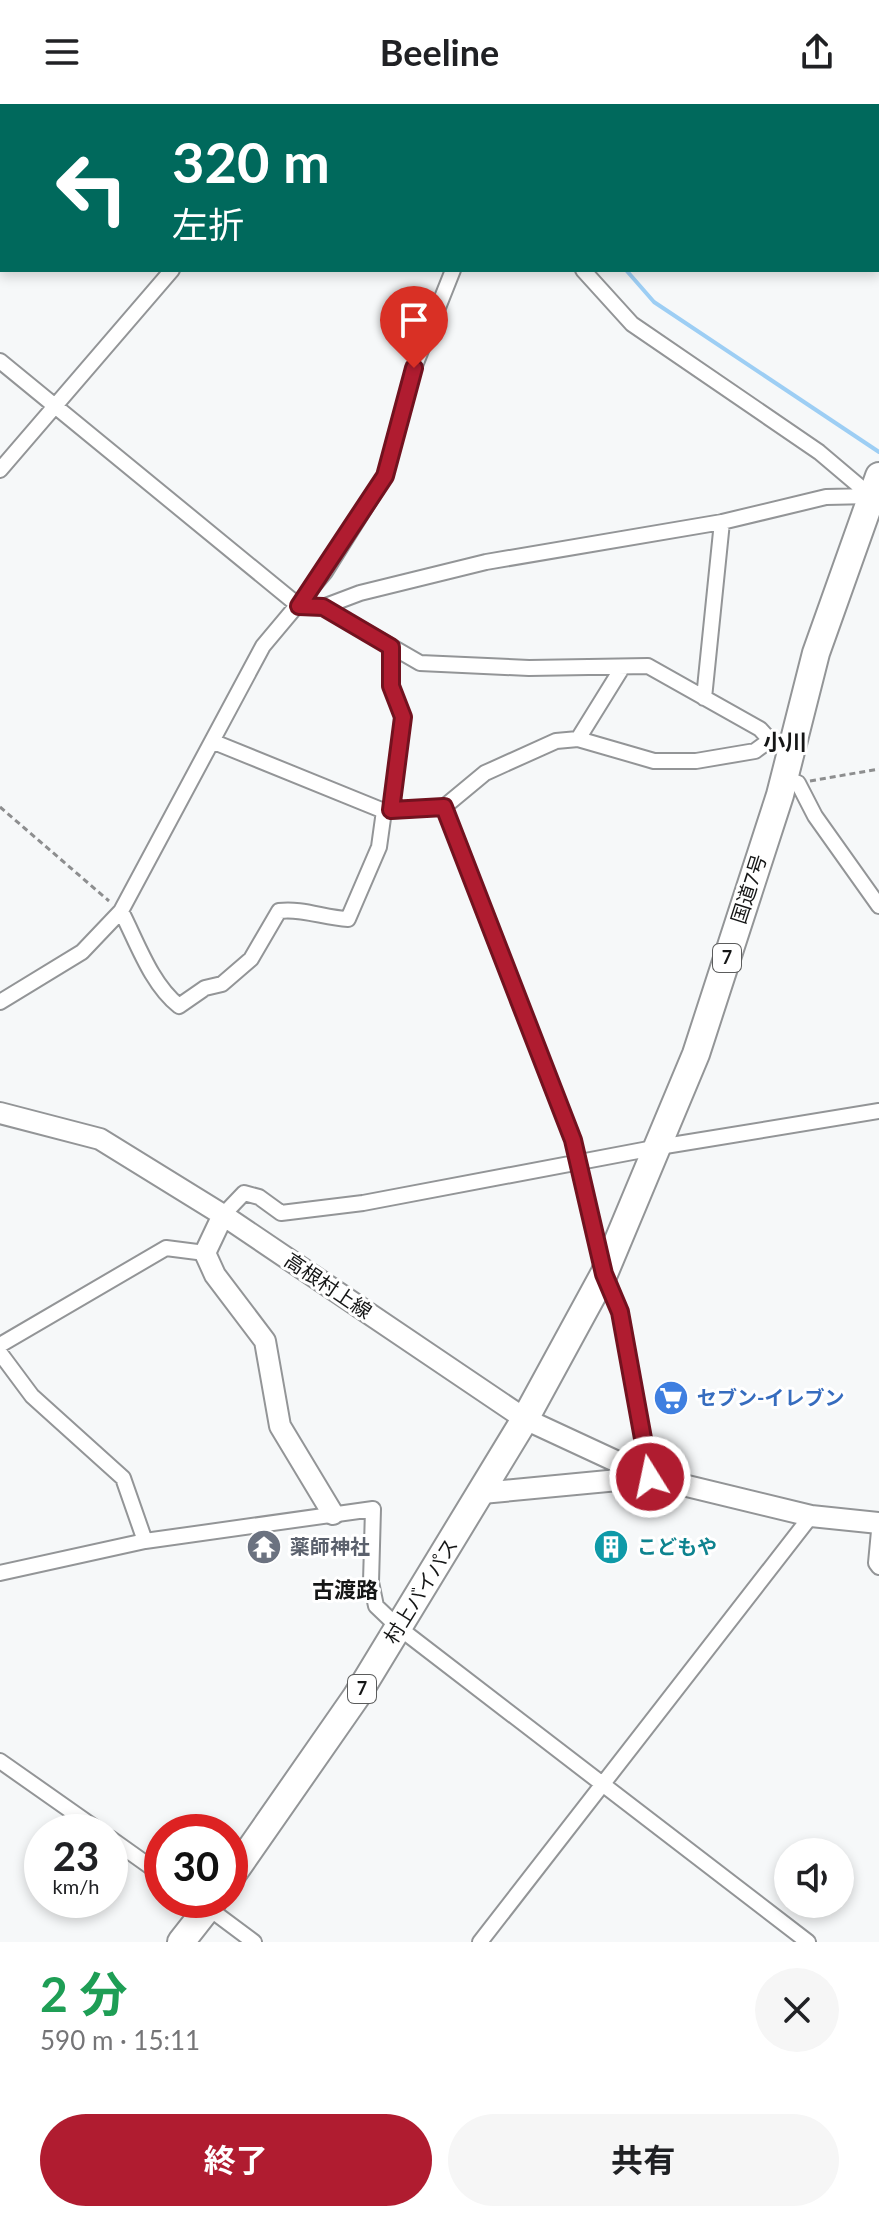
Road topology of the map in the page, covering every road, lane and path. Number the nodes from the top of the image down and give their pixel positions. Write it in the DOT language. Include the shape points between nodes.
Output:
graph roads {
  1 [pos="170,272"];
  2 [pos="452,272"];
  3 [pos="585,272"];
  4 [pos="0,361"];
  5 [pos="54,407"];
  6 [pos="0,470"];
  7 [pos="875,486"];
  8 [pos="722,522"];
  9 [pos="299,606"];
  10 [pos="323,607"];
  11 [pos="391,647"];
  12 [pos="622,668"];
  13 [pos="704,698"];
  14 [pos="578,739"];
  15 [pos="214,742"];
  16 [pos="781,744"];
  17 [pos="879,769"];
  18 [pos="791,780"];
  19 [pos="0,807"];
  20 [pos="444,807"];
  21 [pos="388,810"];
  22 [pos="879,906"];
  23 [pos="121,911"];
  24 [pos="0,1002"];
  25 [pos="879,1111"];
  26 [pos="0,1113"];
  27 [pos="659,1147"];
  28 [pos="579,1162"];
  29 [pos="223,1215"];
  30 [pos="205,1253"];
  31 [pos="604,1274"];
  32 [pos="0,1345"];
  33 [pos="0,1353"];
  34 [pos="525,1419"];
  35 [pos="650,1477"];
  36 [pos="482,1493"];
  37 [pos="333,1514"];
  38 [pos="811,1516"];
  39 [pos="879,1523"];
  40 [pos="879,1531"];
  41 [pos="145,1541"];
  42 [pos="879,1567"];
  43 [pos="0,1573"];
  44 [pos="398,1627"];
  45 [pos="0,1761"];
  46 [pos="603,1784"];
  47 [pos="75,1814"];
  48 [pos="248,1852"];
  49 [pos="197,1918"];
  50 [pos="225,1918"];
  51 [pos="181,1942"];
  52 [pos="254,1942"];
  53 [pos="480,1942"];
  54 [pos="808,1942"];
  1 -- 5 [label="street"];
  2 -- 9 [label="street" via="414,368 385,476"];
  3 -- 7 [label="street" via="632,324"];
  4 -- 5 [label="street"];
  5 -- 6 [label="street"];
  5 -- 9 [label="street"];
  7 -- 8 [label="street"];
  7 -- 16 [label="highway, 国道7号 / 7"];
  8 -- 10 [label="street" via="486,562"];
  8 -- 13 [label="street"];
  9 -- 10 [label="street"];
  9 -- 15 [label="street" via="263,646"];
  10 -- 11 [label="street"];
  11 -- 12 [label="street" via="420,663"];
  11 -- 21 [label="street" via="391,686 403,717"];
  12 -- 13 [label="street" via="648,666"];
  12 -- 14 [label="street"];
  13 -- 16 [label="street"];
  14 -- 16 [label="street" via="654,761 696,761"];
  14 -- 20 [label="street" via="556,741 485,773"];
  15 -- 21 [label="street"];
  15 -- 23 [label="street"];
  16 -- 18 [label="highway, 国道7号 / 7"];
  17 -- 18 [label="path"];
  18 -- 22 [label="street"];
  18 -- 27 [label="highway, 国道7号 / 7"];
  19 -- 23 [label="path"];
  20 -- 21 [label="street"];
  20 -- 28 [label="street" via="544,1057"];
  21 -- 23 [label="street" via="379,847 348,919 279,911 251,959 222,984 205,988 179,1006 157,980"];
  23 -- 24 [label="street" via="82,952"];
  25 -- 27 [label="street"];
  26 -- 29 [label="main road, 高根村上線" via="100,1139"];
  27 -- 28 [label="street"];
  27 -- 31 [label="highway, 国道7号 / 7"];
  28 -- 29 [label="street" via="281,1213 244,1193"];
  28 -- 31 [label="street"];
  29 -- 30 [label="main road"];
  29 -- 34 [label="main road, 高根村上線"];
  30 -- 32 [label="street" via="166,1248"];
  30 -- 37 [label="main road" via="215,1275 265,1341 280,1426"];
  31 -- 34 [label="highway, 国道7号 / 7"];
  31 -- 35 [label="street" via="620,1312"];
  33 -- 41 [label="street" via="32,1396 123,1478"];
  34 -- 35 [label="main road, 高根村上線"];
  34 -- 36 [label="highway, 村上バイパス / 7"];
  35 -- 36 [label="main road, 高根村上線"];
  35 -- 38 [label="main road, 高根村上線"];
  36 -- 44 [label="highway, 村上バイパス / 7"];
  37 -- 41 [label="street"];
  37 -- 44 [label="street" via="373,1509 371,1582 376,1606"];
  38 -- 39 [label="main road, 高根村上線"];
  38 -- 46 [label="street"];
  40 -- 42 [label="street"];
  41 -- 43 [label="street"];
  44 -- 46 [label="street"];
  44 -- 48 [label="highway, 村上バイパス / 7"];
  45 -- 47 [label="street"];
  46 -- 53 [label="street"];
  46 -- 54 [label="street"];
  49 -- 51 [label="highway"];
  50 -- 52 [label="street"];
}
